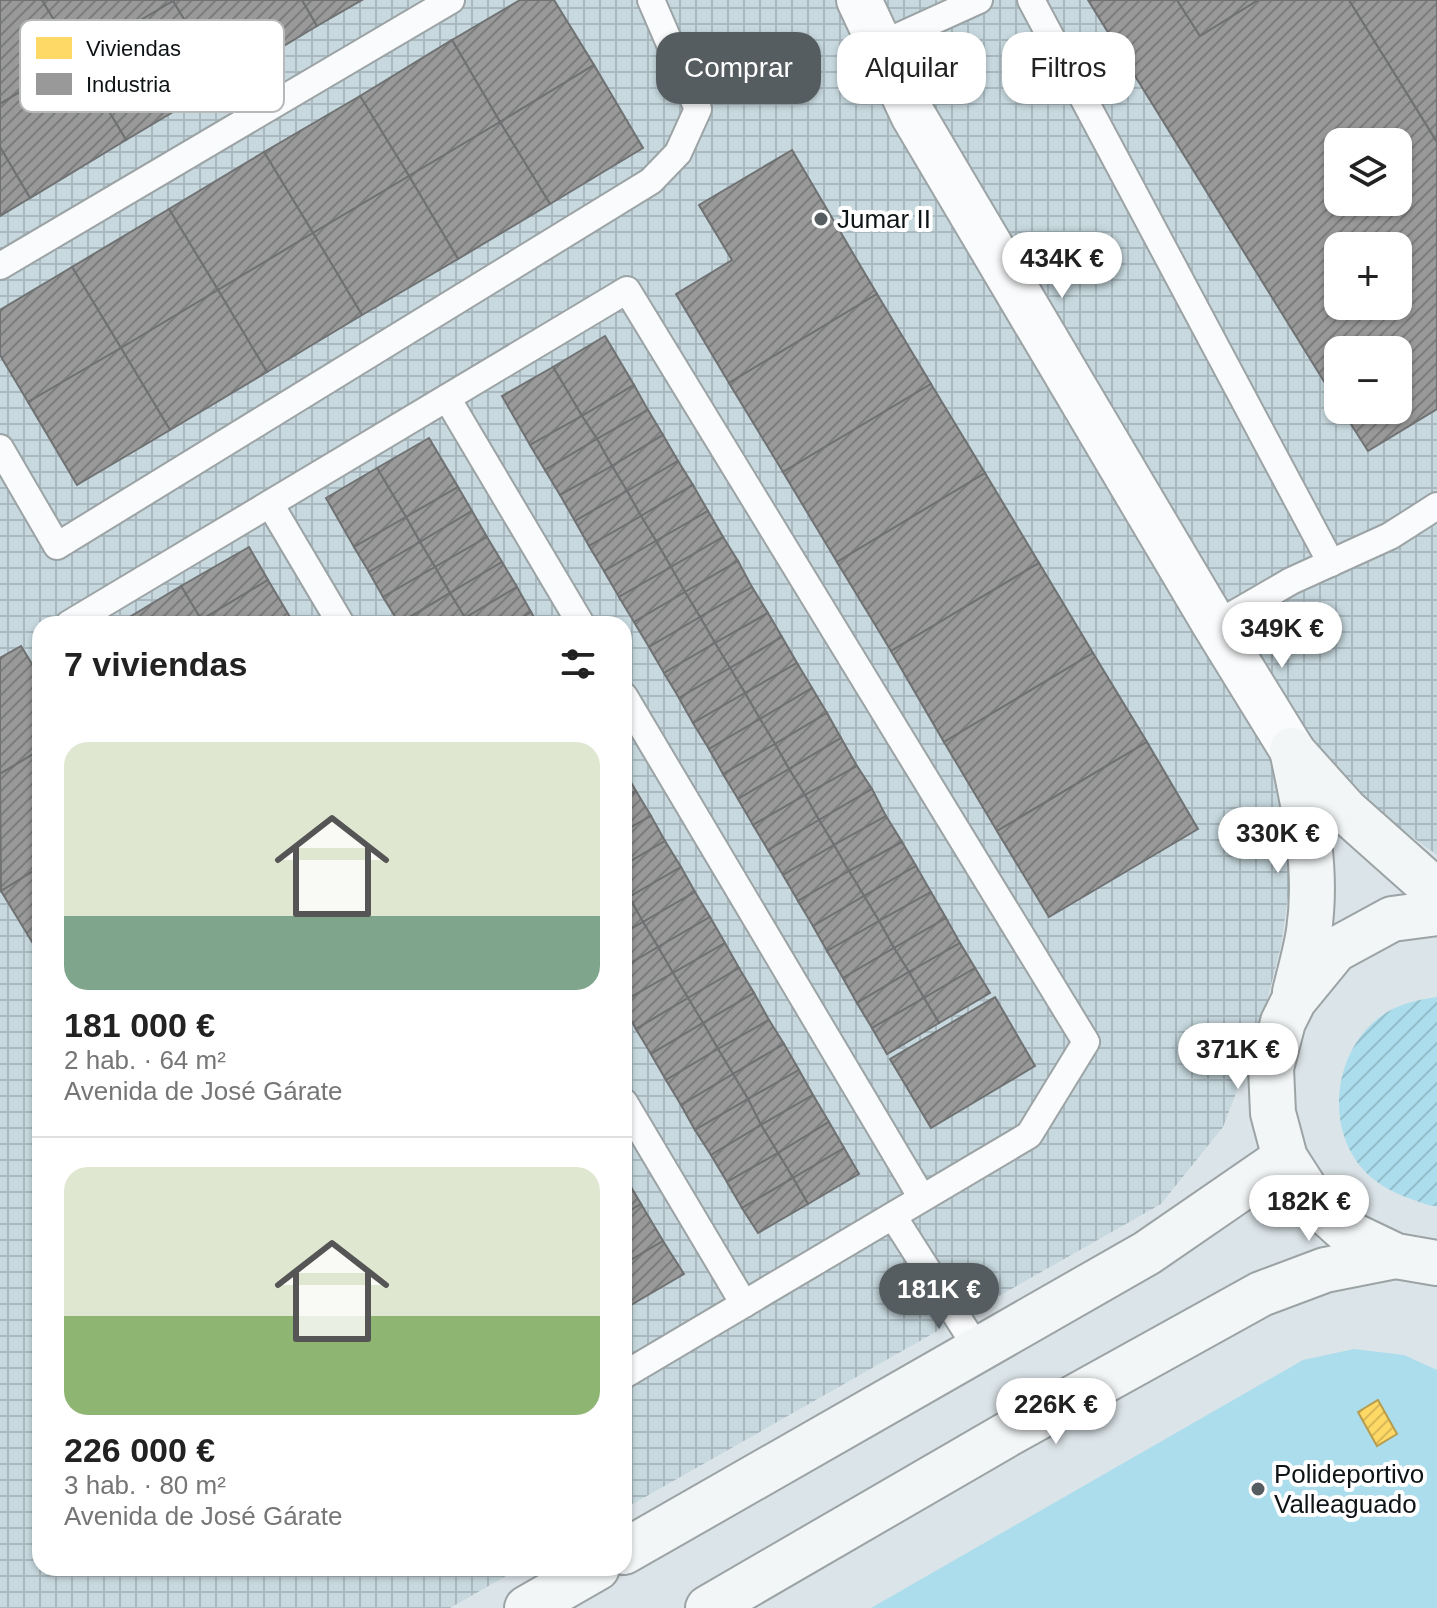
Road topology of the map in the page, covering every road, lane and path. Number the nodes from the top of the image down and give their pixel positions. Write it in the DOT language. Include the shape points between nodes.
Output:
graph roads {
  1 [pos="451,0"];
  2 [pos="651,0"];
  3 [pos="859,0"];
  4 [pos="979,0"];
  5 [pos="1031,0"];
  6 [pos="874,32"];
  7 [pos="909,32"];
  8 [pos="284,98"];
  9 [pos="908,104"];
  10 [pos="261,112"];
  11 [pos="0,266"];
  12 [pos="447,398"];
  13 [pos="0,448"];
  14 [pos="270,504"];
  15 [pos="1437,506"];
  16 [pos="1331,563"];
  17 [pos="82,616"];
  18 [pos="336,616"];
  19 [pos="576,616"];
  20 [pos="1215,625"];
  21 [pos="632,709"];
  22 [pos="1292,750"];
  23 [pos="1437,892"];
  24 [pos="1437,913"];
  25 [pos="1294,1000"];
  26 [pos="632,1115"];
  27 [pos="1285,1158"];
  28 [pos="922,1198"];
  29 [pos="893,1216"];
  30 [pos="1416,1260"];
  31 [pos="744,1304"];
  32 [pos="977,1348"];
  33 [pos="632,1370"];
  34 [pos="632,1547"];
  35 [pos="583,1576"];
  36 [pos="527,1608"];
  37 [pos="708,1608"];
  1 -- 8 [label="lane"];
  2 -- 13 [label="lane" via="698,109 678,153 651,181 57,546"];
  3 -- 6 [label="street"];
  4 -- 7 [label="lane"];
  5 -- 16 [label="lane"];
  9 -- 20 [label="street"];
  10 -- 11 [label="lane"];
  12 -- 14 [label="lane"];
  12 -- 19 [label="lane"];
  12 -- 28 [label="lane" via="627,290 1086,1042 1029,1135"];
  14 -- 17 [label="lane"];
  14 -- 18 [label="lane"];
  15 -- 16 [label="lane" via="1390,536"];
  16 -- 20 [label="lane"];
  20 -- 22 [label="street"];
  21 -- 28 [label="lane"];
  22 -- 23 [label="main road" via="1346,811"];
  22 -- 25 [label="main road" via="1309,831 1313,882"];
  24 -- 25 [label="main road" via="1392,919 1335,950"];
  25 -- 27 [label="main road" via="1271,1068 1273,1113"];
  26 -- 31 [label="lane"];
  27 -- 30 [label="main road" via="1312,1200 1350,1234"];
  27 -- 32 [label="main road" via="1147,1253"];
  28 -- 29 [label="lane"];
  29 -- 31 [label="lane"];
  29 -- 32 [label="lane"];
  30 -- 37 [label="main road" via="1325,1270 1261,1294"];
  31 -- 33 [label="lane"];
  32 -- 34 [label="main road"];
  35 -- 36 [label="main road"];
}
